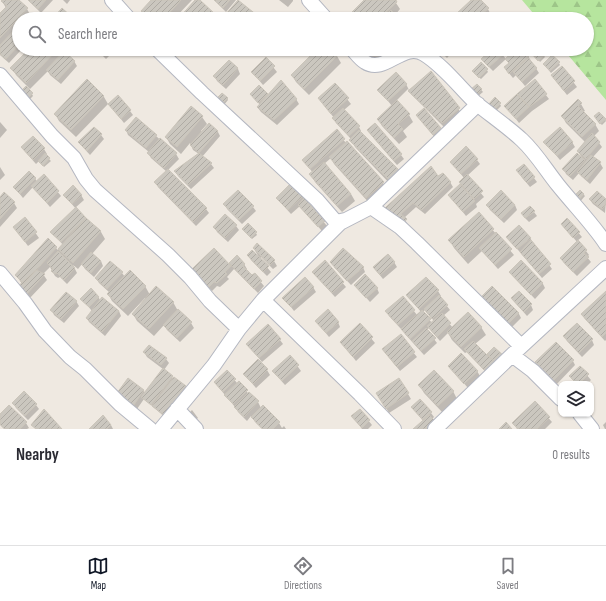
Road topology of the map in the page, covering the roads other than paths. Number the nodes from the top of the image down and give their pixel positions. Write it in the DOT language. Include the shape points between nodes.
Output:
graph roads {
  1 [pos="112,0"];
  2 [pos="309,0"];
  3 [pos="123,12"];
  4 [pos="320,12"];
  5 [pos="164,56"];
  6 [pos="358,56"];
  7 [pos="397,56"];
  8 [pos="428,56"];
  9 [pos="0,75"];
  10 [pos="478,104"];
  11 [pos="371,207"];
  12 [pos="345,220"];
  13 [pos="606,244"];
  14 [pos="606,268"];
  15 [pos="0,273"];
  16 [pos="263,300"];
  17 [pos="239,329"];
  18 [pos="516,350"];
  19 [pos="558,396"];
  20 [pos="177,409"];
  21 [pos="582,417"];
  22 [pos="150,429"];
  23 [pos="161,429"];
  24 [pos="196,429"];
  25 [pos="394,429"];
  26 [pos="435,429"];
  27 [pos="592,429"];
  1 -- 3 [label="street"];
  2 -- 4 [label="street"];
  5 -- 12 [label="street" via="317,200 336,222"];
  6 -- 7 [label="street" via="364,62 378,66"];
  8 -- 10 [label="street"];
  9 -- 17 [label="street" via="74,158 95,190 168,255"];
  10 -- 11 [label="street"];
  10 -- 13 [label="street" via="523,141 596,228"];
  11 -- 12 [label="street"];
  11 -- 18 [label="street" via="400,227 417,243"];
  12 -- 16 [label="street"];
  14 -- 18 [label="street"];
  15 -- 22 [label="street" via="45,331 70,357"];
  16 -- 17 [label="street"];
  16 -- 25 [label="street"];
  17 -- 20 [label="street" via="214,365"];
  18 -- 19 [label="street"];
  18 -- 26 [label="street"];
  20 -- 23 [label="street"];
  20 -- 24 [label="street"];
  21 -- 27 [label="street"];
}
